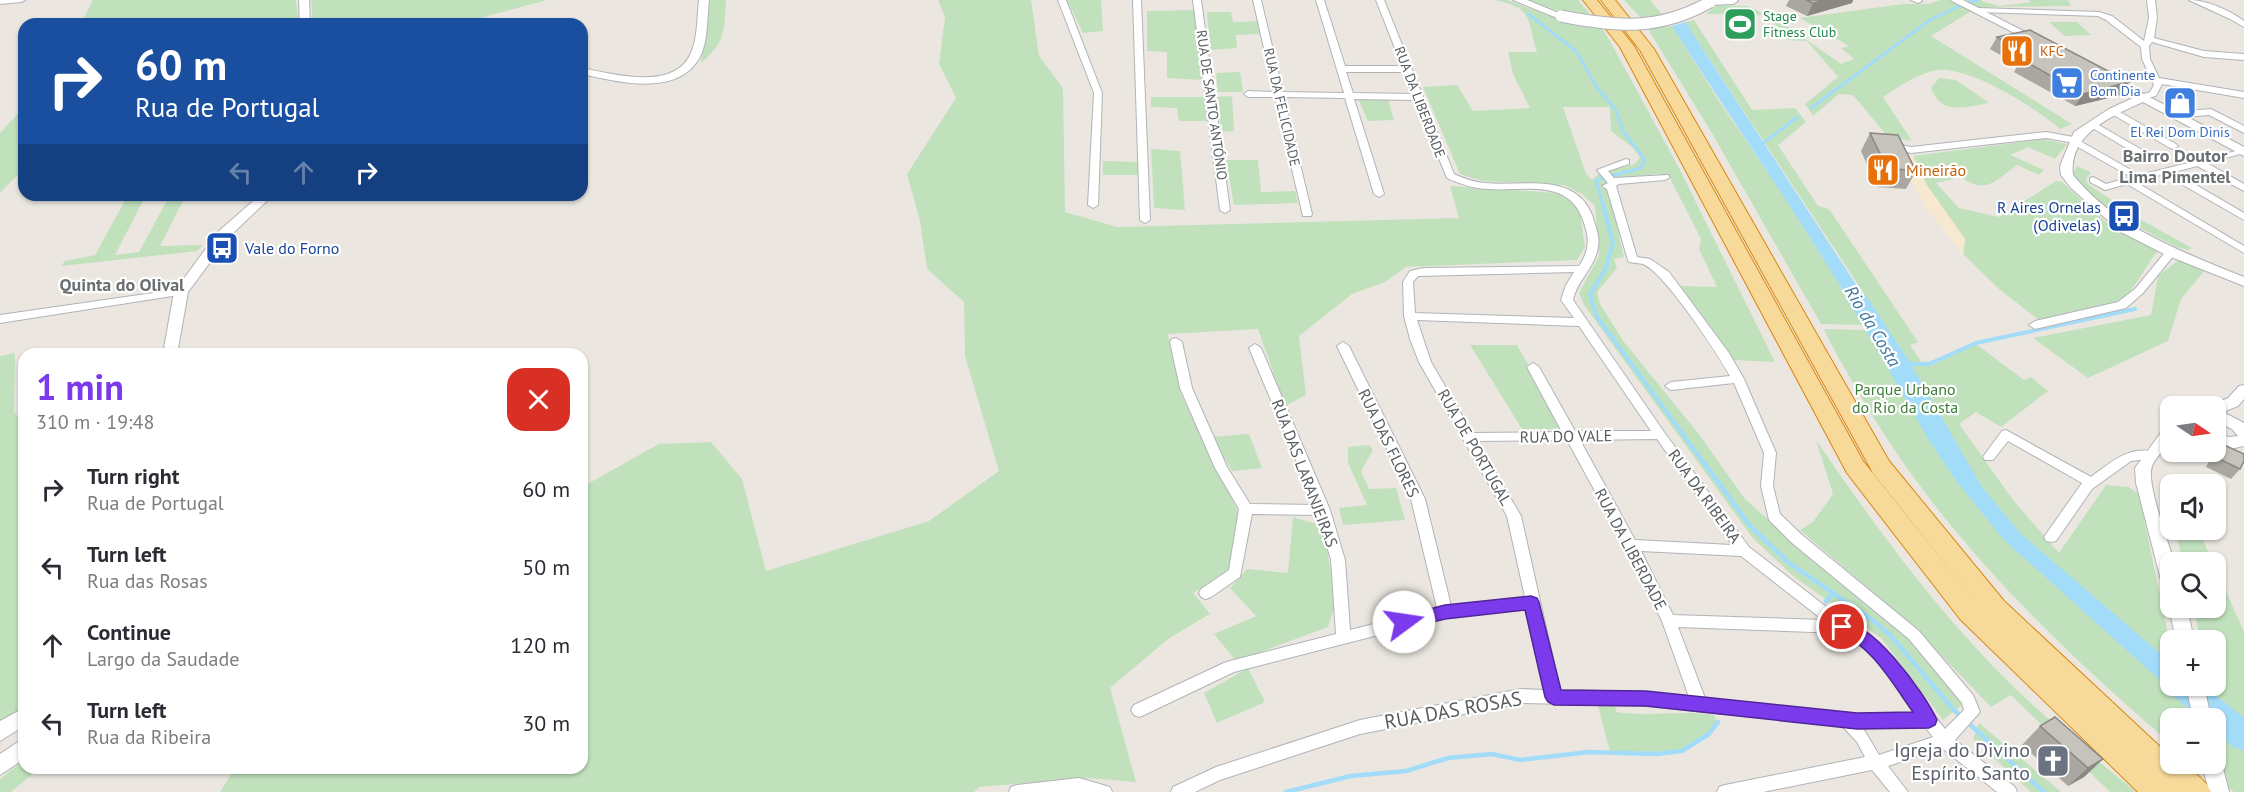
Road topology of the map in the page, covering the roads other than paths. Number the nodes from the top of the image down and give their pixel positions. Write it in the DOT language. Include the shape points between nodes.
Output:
graph roads {
  1 [pos="21,0"];
  2 [pos="304,0"];
  3 [pos="704,0"];
  4 [pos="1062,0"];
  5 [pos="1137,0"];
  6 [pos="1197,0"];
  7 [pos="1257,0"];
  8 [pos="1320,0"];
  9 [pos="1380,0"];
  10 [pos="1518,0"];
  11 [pos="1590,0"];
  12 [pos="1608,0"];
  13 [pos="1728,0"];
  14 [pos="1745,0"];
  15 [pos="1955,0"];
  16 [pos="2151,0"];
  17 [pos="2193,0"];
  18 [pos="2214,0"];
  19 [pos="1711,1"];
  20 [pos="1733,1"];
  21 [pos="0,2"];
  22 [pos="1978,9"];
  23 [pos="2226,14"];
  24 [pos="305,18"];
  25 [pos="2244,25"];
  26 [pos="2148,42"];
  27 [pos="2050,47"];
  28 [pos="2220,56"];
  29 [pos="2244,57"];
  30 [pos="2233,62"];
  31 [pos="1341,69"];
  32 [pos="1407,69"];
  33 [pos="2095,71"];
  34 [pos="588,72"];
  35 [pos="2156,80"];
  36 [pos="2215,90"];
  37 [pos="1248,94"];
  38 [pos="1280,95"];
  39 [pos="2244,95"];
  40 [pos="1349,96"];
  41 [pos="1419,97"];
  42 [pos="2144,97"];
  43 [pos="2244,104"];
  44 [pos="2113,111"];
  45 [pos="2176,115"];
  46 [pos="2092,124"];
  47 [pos="2244,130"];
  48 [pos="2075,141"];
  49 [pos="1892,146"];
  50 [pos="2173,146"];
  51 [pos="2243,151"];
  52 [pos="2146,156"];
  53 [pos="1626,162"];
  54 [pos="2199,163"];
  55 [pos="2165,171"];
  56 [pos="1665,177"];
  57 [pos="2139,178"];
  58 [pos="2093,180"];
  59 [pos="2128,181"];
  60 [pos="1609,182"];
  61 [pos="2244,188"];
  62 [pos="1379,194"];
  63 [pos="260,201"];
  64 [pos="1093,205"];
  65 [pos="1226,210"];
  66 [pos="1307,214"];
  67 [pos="2244,218"];
  68 [pos="1145,220"];
  69 [pos="2244,250"];
  70 [pos="2171,252"];
  71 [pos="1581,269"];
  72 [pos="2242,278"];
  73 [pos="180,292"];
  74 [pos="1410,316"];
  75 [pos="0,319"];
  76 [pos="1582,322"];
  77 [pos="2035,325"];
  78 [pos="1176,342"];
  79 [pos="1343,346"];
  80 [pos="171,348"];
  81 [pos="1256,348"];
  82 [pos="1533,368"];
  83 [pos="1738,379"];
  84 [pos="1671,386"];
  85 [pos="2239,396"];
  86 [pos="2226,424"];
  87 [pos="1660,435"];
  88 [pos="1570,436"];
  89 [pos="1471,437"];
  90 [pos="2241,437"];
  91 [pos="2226,439"];
  92 [pos="2160,444"];
  93 [pos="2160,447"];
  94 [pos="1989,457"];
  95 [pos="2092,483"];
  96 [pos="1246,509"];
  97 [pos="1323,510"];
  98 [pos="2051,537"];
  99 [pos="1631,545"];
  100 [pos="1744,551"];
  101 [pos="2162,552"];
  102 [pos="1206,593"];
  103 [pos="1531,602"];
  104 [pos="1445,612"];
  105 [pos="1669,621"];
  106 [pos="1842,627"];
  107 [pos="1343,637"];
  108 [pos="1554,697"];
  109 [pos="1699,704"];
  110 [pos="1139,710"];
  111 [pos="18,720"];
  112 [pos="1846,720"];
  113 [pos="1929,720"];
  114 [pos="0,732"];
  115 [pos="1945,740"];
  116 [pos="18,752"];
  117 [pos="1875,762"];
  118 [pos="0,766"];
  119 [pos="2214,774"];
  120 [pos="1762,788"];
  121 [pos="1017,792"];
  122 [pos="1104,792"];
  123 [pos="1179,792"];
  124 [pos="1725,792"];
  125 [pos="1900,792"];
  126 [pos="2009,792"];
  127 [pos="2159,792"];
  128 [pos="2197,792"];
  129 [pos="2218,792"];
  1 -- 21 [label="street"];
  2 -- 24 [label="street"];
  3 -- 34 [label="street" via="696,54 675,73 634,82"];
  4 -- 64 [label="street" via="1098,93"];
  5 -- 68 [label="street"];
  6 -- 65 [label="street, RUA DE SANTO ANTÓNIO"];
  7 -- 38 [label="street, RUA DA FELICIDADE"];
  8 -- 31 [label="street"];
  9 -- 32 [label="street, RUA DA LIBERDADE"];
  10 -- 19 [label="street, bridge" via="1561,16 1606,24 1648,25 1682,19"];
  11 -- 127 [label="highway" via="1627,46 1855,467 1969,612"];
  12 -- 128 [label="highway" via="1647,49 1881,467 1995,608 2151,758"];
  13 -- 20 [label="street"];
  14 -- 20 [label="street"];
  15 -- 22 [label="street"];
  16 -- 26 [label="street" via="2153,18"];
  17 -- 23 [label="street"];
  18 -- 23 [label="street"];
  19 -- 20 [label="street"];
  22 -- 26 [label="street" via="2099,14"];
  22 -- 27 [label="street"];
  23 -- 25 [label="street"];
  26 -- 28 [label="street"];
  26 -- 35 [label="street" via="2146,58"];
  28 -- 29 [label="street"];
  28 -- 30 [label="street"];
  31 -- 32 [label="street"];
  31 -- 40 [label="street"];
  32 -- 41 [label="street, RUA DA LIBERDADE"];
  33 -- 42 [label="street"];
  35 -- 36 [label="street"];
  35 -- 42 [label="street" via="2157,90"];
  36 -- 39 [label="street"];
  36 -- 43 [label="street"];
  37 -- 38 [label="street"];
  38 -- 40 [label="street"];
  38 -- 66 [label="street, RUA DA FELICIDADE"];
  40 -- 41 [label="street"];
  40 -- 62 [label="street"];
  41 -- 71 [label="street, RUA DA LIBERDADE" via="1446,170 1454,178 1475,185 1557,189 1583,202 1588,209 1593,246"];
  42 -- 44 [label="street"];
  42 -- 45 [label="street"];
  44 -- 46 [label="street"];
  44 -- 50 [label="street"];
  45 -- 47 [label="street" via="2211,112"];
  45 -- 51 [label="street"];
  46 -- 48 [label="street"];
  46 -- 52 [label="street"];
  48 -- 49 [label="street" via="2046,135 1911,150"];
  48 -- 57 [label="street"];
  48 -- 70 [label="street" via="2066,166 2075,185 2117,223"];
  51 -- 54 [label="street"];
  53 -- 60 [label="street" via="1603,169"];
  54 -- 55 [label="street"];
  54 -- 61 [label="street"];
  55 -- 57 [label="street"];
  55 -- 67 [label="street"];
  56 -- 60 [label="street"];
  57 -- 59 [label="street"];
  58 -- 59 [label="street" via="2105,187"];
  59 -- 69 [label="street"];
  60 -- 83 [label="street" via="1633,260 1646,261 1665,274"];
  63 -- 73 [label="street" via="224,234"];
  70 -- 72 [label="street"];
  70 -- 77 [label="street" via="2122,305"];
  71 -- 74 [label="street, RUA DE PORTUGAL" via="1414,273 1408,282"];
  71 -- 76 [label="street, RUA DA RIBEIRA" via="1568,288 1567,300"];
  73 -- 75 [label="street"];
  73 -- 80 [label="street"];
  74 -- 76 [label="street"];
  74 -- 89 [label="street, RUA DE PORTUGAL" via="1425,362"];
  76 -- 87 [label="street, RUA DA RIBEIRA"];
  78 -- 96 [label="street" via="1186,388 1221,468"];
  79 -- 104 [label="street, RUA DAS FLORES" via="1418,499"];
  81 -- 97 [label="street, RUA DAS LARANJEIRAS"];
  82 -- 88 [label="street, RUA DA LIBERDADE"];
  83 -- 84 [label="street"];
  83 -- 115 [label="street" via="1770,453 1767,486 1774,516 1914,635 1968,700 1972,712"];
  85 -- 90 [label="street"];
  86 -- 90 [label="street"];
  87 -- 88 [label="street, RUA DO VALE"];
  87 -- 100 [label="street, RUA DA RIBEIRA"];
  88 -- 89 [label="street, RUA DO VALE"];
  88 -- 99 [label="street, RUA DA LIBERDADE"];
  89 -- 103 [label="street, RUA DE PORTUGAL" via="1514,516"];
  90 -- 91 [label="street"];
  92 -- 95 [label="street" via="2128,457"];
  93 -- 101 [label="street" via="2143,468"];
  94 -- 95 [label="street" via="2006,434"];
  95 -- 98 [label="street"];
  96 -- 97 [label="street"];
  96 -- 102 [label="street" via="1235,573"];
  97 -- 107 [label="street, RUA DAS LARANJEIRAS" via="1338,560"];
  99 -- 100 [label="street"];
  99 -- 105 [label="street, RUA DA LIBERDADE"];
  100 -- 106 [label="street, RUA DA RIBEIRA"];
  103 -- 104 [label="street"];
  103 -- 108 [label="street, RUA DE PORTUGAL"];
  104 -- 107 [label="street"];
  105 -- 106 [label="street"];
  105 -- 109 [label="street, RUA DA LIBERDADE"];
  106 -- 113 [label="street, RUA DA RIBEIRA" via="1852,630 1878,651"];
  107 -- 110 [label="street" via="1231,666"];
  108 -- 109 [label="street, RUA DAS ROSAS"];
  108 -- 123 [label="street, RUA DAS ROSAS" via="1521,696 1360,727 1216,774"];
  109 -- 112 [label="street, RUA DAS ROSAS"];
  111 -- 114 [label="street"];
  112 -- 113 [label="street, RUA DAS ROSAS"];
  112 -- 117 [label="street" via="1862,737"];
  113 -- 115 [label="street, RUA DA RIBEIRA"];
  115 -- 117 [label="street"];
  115 -- 126 [label="street, RUA DA RIBEIRA"];
  116 -- 118 [label="street"];
  117 -- 120 [label="street"];
  117 -- 125 [label="street"];
  119 -- 129 [label="street"];
  120 -- 124 [label="street"];
  121 -- 122 [label="street" via="1079,785"];
}
